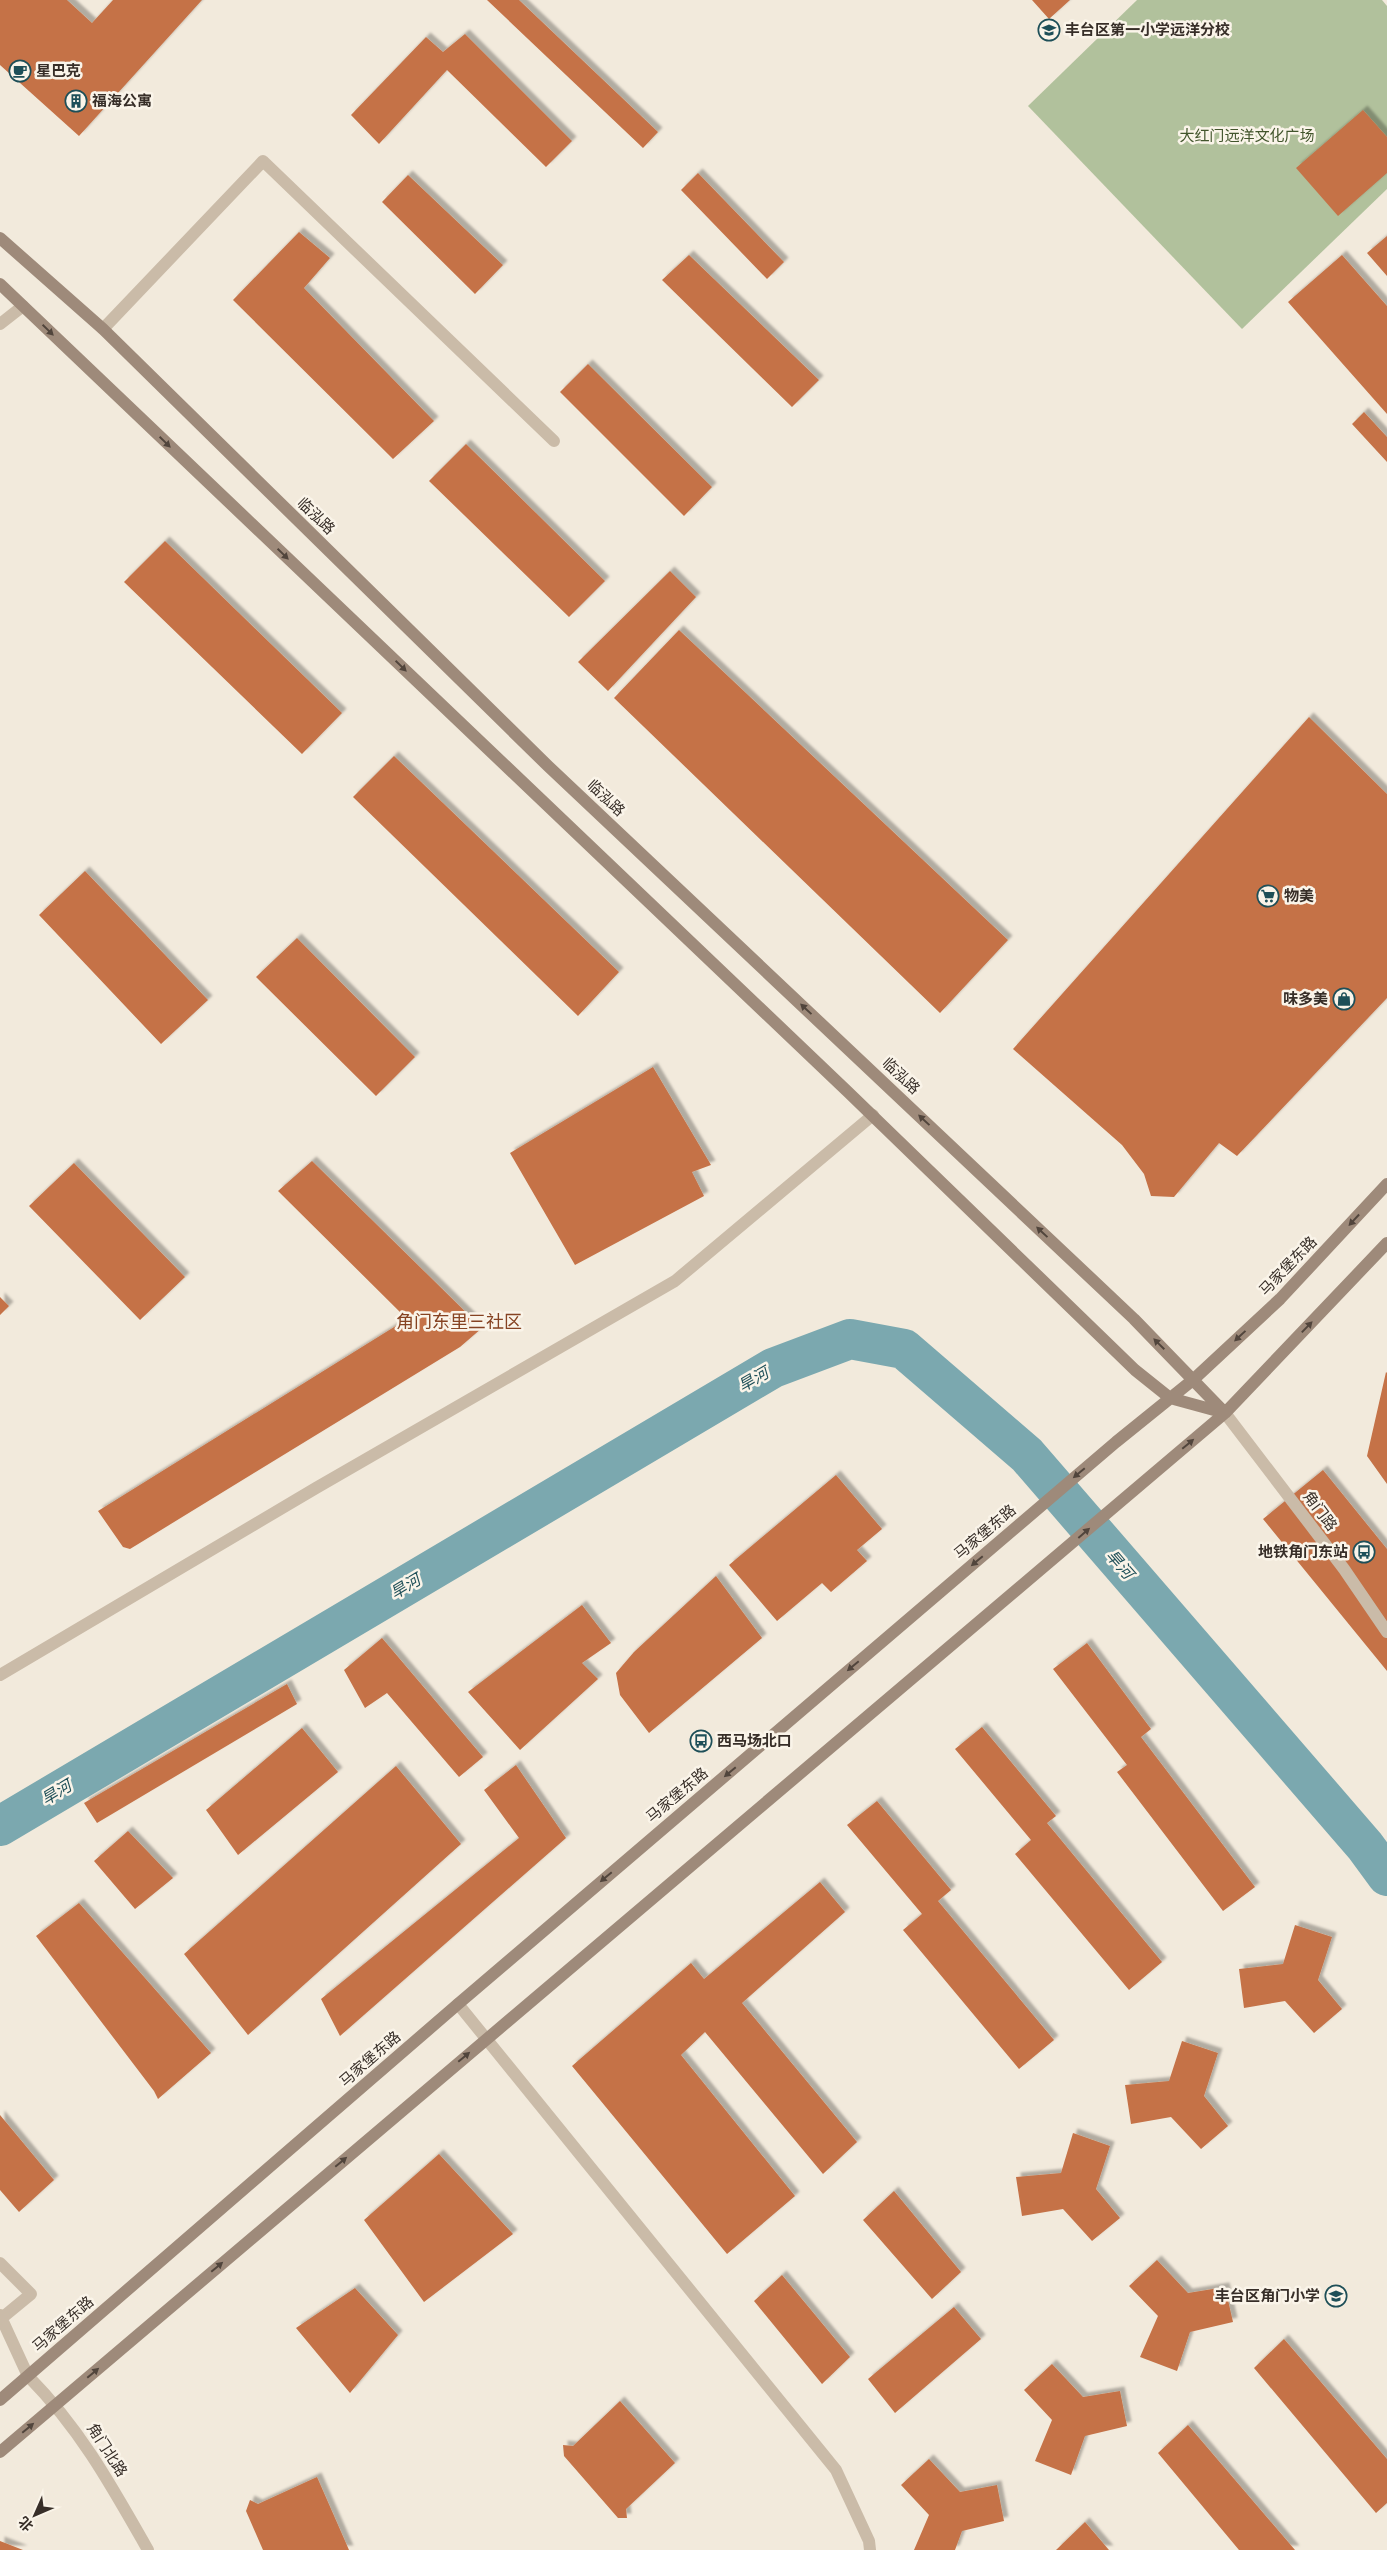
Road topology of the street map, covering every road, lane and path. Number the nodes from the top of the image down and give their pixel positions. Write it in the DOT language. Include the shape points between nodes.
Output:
graph roads {
  1 [pos="0,238"];
  2 [pos="0,284"];
  3 [pos="23,306"];
  4 [pos="0,324"];
  5 [pos="103,329"];
  6 [pos="554,441"];
  7 [pos="873,1115"];
  8 [pos="1387,1184"];
  9 [pos="1387,1243"];
  10 [pos="1194,1379"];
  11 [pos="1170,1398"];
  12 [pos="1225,1413"];
  13 [pos="1387,1632"];
  14 [pos="0,1675"];
  15 [pos="458,2004"];
  16 [pos="486,2038"];
  17 [pos="0,2262"];
  18 [pos="1,2316"];
  19 [pos="28,2376"];
  20 [pos="0,2400"];
  21 [pos="56,2405"];
  22 [pos="0,2452"];
  23 [pos="148,2550"];
  24 [pos="870,2550"];
  1 -- 5 [label="main road, 临泓路"];
  2 -- 3 [label="main road"];
  3 -- 4 [label="street"];
  3 -- 7 [label="main road, one-way"];
  5 -- 6 [label="street" via="263,161"];
  10 -- 5 [label="main road, 临泓路, one-way" via="548,766"];
  7 -- 11 [label="main road" via="1135,1370"];
  7 -- 14 [label="street" via="675,1282 316,1488"];
  8 -- 10 [label="main road, 马家堡东路, one-way" via="1280,1298"];
  12 -- 9 [label="main road, one-way"];
  10 -- 11 [label="main road, 马家堡东路"];
  10 -- 12 [label="main road, 临泓路"];
  11 -- 12 [label="main road"];
  11 -- 15 [label="main road, 马家堡东路, one-way"];
  12 -- 13 [label="street, 角门路" via="1344,1568"];
  16 -- 12 [label="main road, one-way"];
  15 -- 16 [label="street"];
  15 -- 19 [label="main road, 马家堡东路"];
  21 -- 16 [label="main road, one-way"];
  16 -- 24 [label="street" via="836,2470 869,2541"];
  17 -- 18 [label="street" via="31,2294"];
  18 -- 19 [label="street"];
  19 -- 20 [label="main road, 马家堡东路"];
  19 -- 21 [label="street, 角门北路"];
  22 -- 21 [label="main road, one-way"];
  21 -- 23 [label="street, 角门北路" via="90,2450"];
}
